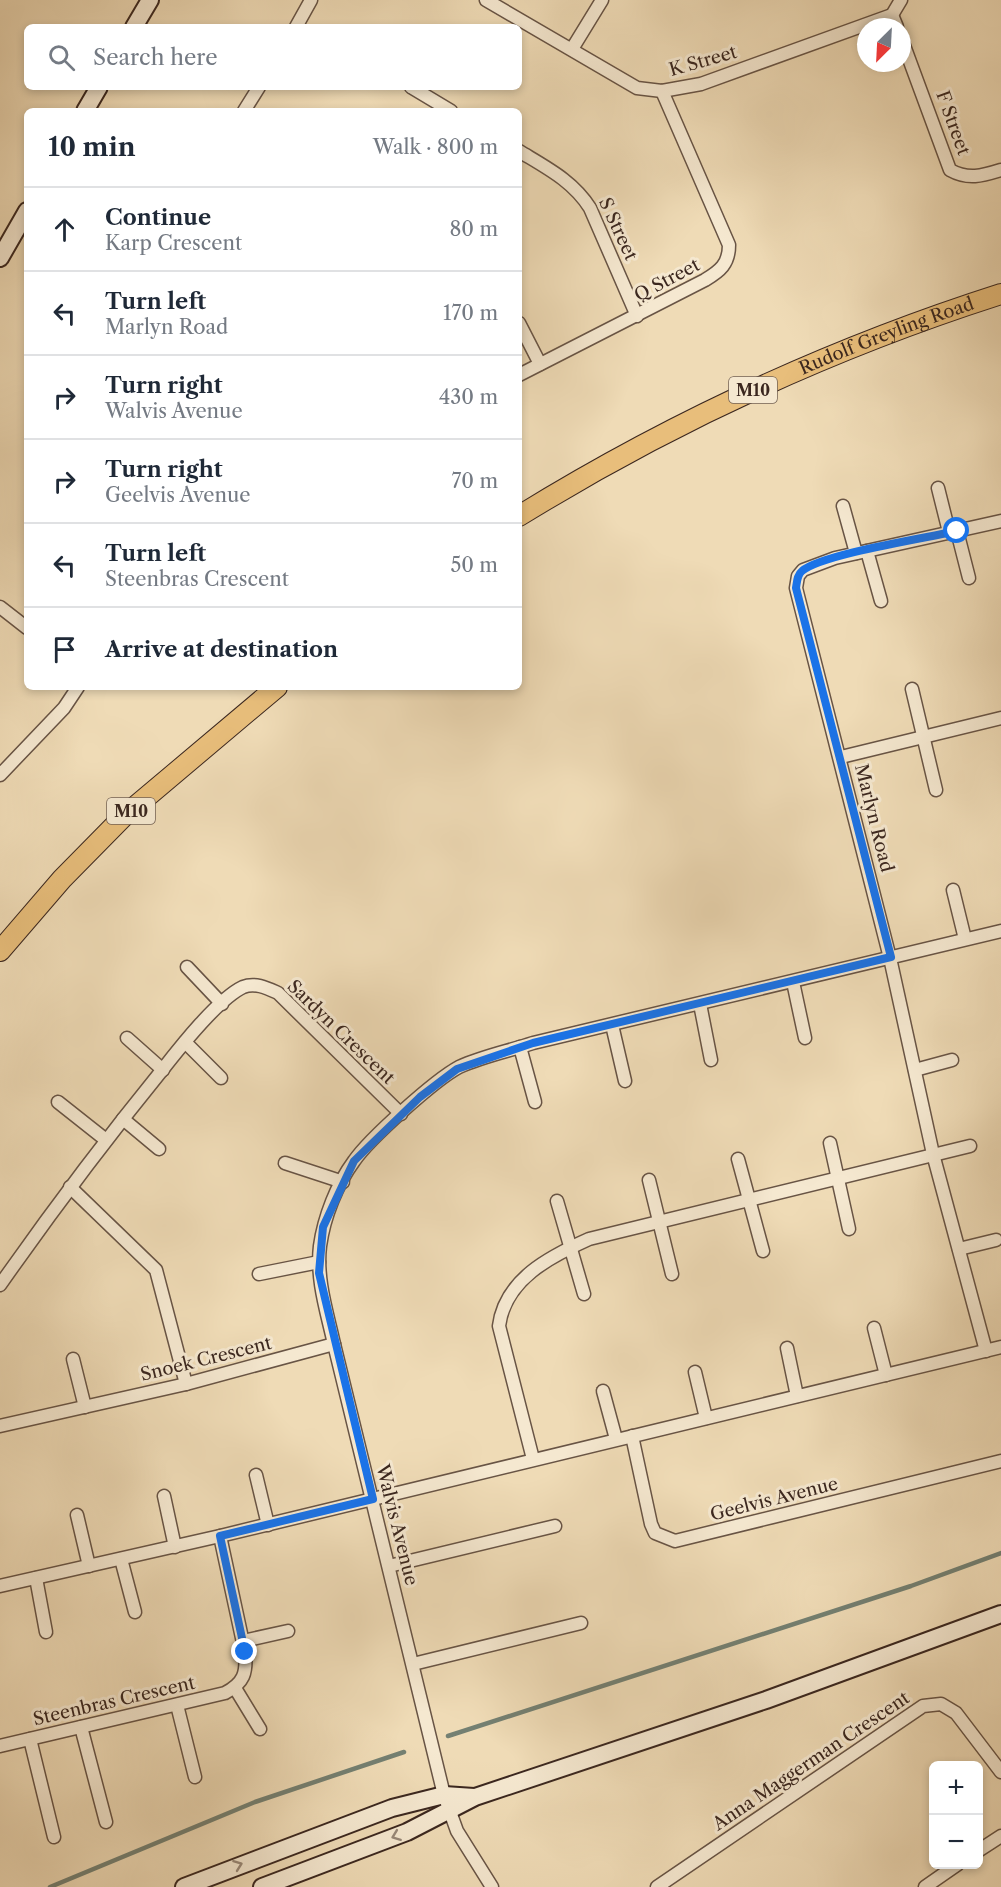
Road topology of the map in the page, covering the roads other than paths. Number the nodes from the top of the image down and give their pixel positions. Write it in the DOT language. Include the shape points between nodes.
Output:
graph roads {
  1 [pos="150,0"];
  2 [pos="311,0"];
  3 [pos="486,0"];
  4 [pos="602,0"];
  5 [pos="901,0"];
  6 [pos="896,18"];
  7 [pos="136,24"];
  8 [pos="302,24"];
  9 [pos="857,33"];
  10 [pos="572,49"];
  11 [pos="911,64"];
  12 [pos="97,90"];
  13 [pos="257,90"];
  14 [pos="416,90"];
  15 [pos="662,91"];
  16 [pos="87,108"];
  17 [pos="246,108"];
  18 [pos="446,108"];
  19 [pos="522,154"];
  20 [pos="1001,170"];
  21 [pos="24,216"];
  22 [pos="0,258"];
  23 [pos="1001,294"];
  24 [pos="638,316"];
  25 [pos="522,329"];
  26 [pos="540,364"];
  27 [pos="522,373"];
  28 [pos="938,488"];
  29 [pos="843,506"];
  30 [pos="522,514"];
  31 [pos="1001,521"];
  32 [pos="953,532"];
  33 [pos="861,552"];
  34 [pos="969,578"];
  35 [pos="881,602"];
  36 [pos="0,607"];
  37 [pos="24,626"];
  38 [pos="912,689"];
  39 [pos="76,690"];
  40 [pos="273,690"];
  41 [pos="1001,718"];
  42 [pos="924,737"];
  43 [pos="841,757"];
  44 [pos="0,775"];
  45 [pos="936,790"];
  46 [pos="953,890"];
  47 [pos="1001,930"];
  48 [pos="965,939"];
  49 [pos="0,951"];
  50 [pos="891,957"];
  51 [pos="187,967"];
  52 [pos="793,982"];
  53 [pos="222,1004"];
  54 [pos="700,1004"];
  55 [pos="612,1025"];
  56 [pos="127,1038"];
  57 [pos="805,1038"];
  58 [pos="185,1042"];
  59 [pos="520,1047"];
  60 [pos="711,1060"];
  61 [pos="952,1060"];
  62 [pos="163,1070"];
  63 [pos="915,1070"];
  64 [pos="221,1078"];
  65 [pos="625,1081"];
  66 [pos="58,1102"];
  67 [pos="535,1102"];
  68 [pos="401,1114"];
  69 [pos="123,1119"];
  70 [pos="106,1140"];
  71 [pos="830,1143"];
  72 [pos="970,1146"];
  73 [pos="159,1149"];
  74 [pos="933,1154"];
  75 [pos="738,1159"];
  76 [pos="285,1163"];
  77 [pos="838,1178"];
  78 [pos="649,1180"];
  79 [pos="343,1182"];
  80 [pos="70,1187"];
  81 [pos="749,1200"];
  82 [pos="557,1201"];
  83 [pos="660,1222"];
  84 [pos="849,1228"];
  85 [pos="996,1240"];
  86 [pos="569,1248"];
  87 [pos="959,1249"];
  88 [pos="763,1251"];
  89 [pos="320,1262"];
  90 [pos="259,1274"];
  91 [pos="672,1274"];
  92 [pos="0,1285"];
  93 [pos="584,1294"];
  94 [pos="874,1328"];
  95 [pos="334,1344"];
  96 [pos="1001,1347"];
  97 [pos="787,1348"];
  98 [pos="986,1351"];
  99 [pos="73,1359"];
  100 [pos="695,1372"];
  101 [pos="886,1375"];
  102 [pos="186,1384"];
  103 [pos="603,1391"];
  104 [pos="797,1396"];
  105 [pos="85,1407"];
  106 [pos="706,1418"];
  107 [pos="0,1426"];
  108 [pos="632,1436"];
  109 [pos="616,1439"];
  110 [pos="533,1459"];
  111 [pos="1001,1461"];
  112 [pos="256,1475"];
  113 [pos="164,1496"];
  114 [pos="373,1499"];
  115 [pos="77,1515"];
  116 [pos="268,1525"];
  117 [pos="555,1526"];
  118 [pos="220,1536"];
  119 [pos="175,1547"];
  120 [pos="121,1559"];
  121 [pos="89,1566"];
  122 [pos="389,1566"];
  123 [pos="36,1578"];
  124 [pos="0,1586"];
  125 [pos="135,1612"];
  126 [pos="1001,1614"];
  127 [pos="581,1623"];
  128 [pos="288,1631"];
  129 [pos="46,1632"];
  130 [pos="243,1641"];
  131 [pos="412,1664"];
  132 [pos="235,1688"];
  133 [pos="177,1705"];
  134 [pos="81,1727"];
  135 [pos="260,1729"];
  136 [pos="30,1739"];
  137 [pos="0,1746"];
  138 [pos="1001,1773"];
  139 [pos="195,1777"];
  140 [pos="447,1803"];
  141 [pos="106,1822"];
  142 [pos="1001,1836"];
  143 [pos="54,1837"];
  144 [pos="983,1848"];
  145 [pos="951,1869"];
  146 [pos="184,1887"];
  147 [pos="262,1887"];
  148 [pos="492,1887"];
  149 [pos="657,1887"];
  150 [pos="925,1887"];
  1 -- 7 [label="street"];
  2 -- 8 [label="street"];
  3 -- 10 [label="street, K Street"];
  4 -- 10 [label="street"];
  5 -- 6 [label="street, K Street"];
  9 -- 15 [label="street, K Street" via="701,84"];
  10 -- 15 [label="street, K Street" via="637,88"];
  11 -- 20 [label="street, F Street" via="951,170 968,177"];
  12 -- 16 [label="street"];
  13 -- 17 [label="street"];
  14 -- 18 [label="street"];
  15 -- 24 [label="street, Q Street" via="729,245 729,256 719,272"];
  19 -- 24 [label="street, S Street" via="581,194"];
  21 -- 22 [label="street"];
  23 -- 30 [label="main road, Rudolf Greyling Road / M10" via="787,374 704,412 596,468"];
  24 -- 26 [label="street, Q Street"];
  25 -- 26 [label="street"];
  26 -- 27 [label="street, Q Street"];
  28 -- 32 [label="street"];
  29 -- 33 [label="street"];
  31 -- 32 [label="street"];
  32 -- 33 [label="street"];
  32 -- 34 [label="street"];
  33 -- 35 [label="street"];
  33 -- 43 [label="street, Marlyn Road" via="803,570 796,588"];
  36 -- 37 [label="street"];
  38 -- 42 [label="street"];
  39 -- 44 [label="street" via="64,708"];
  40 -- 49 [label="main road, M10" via="124,816 62,879"];
  41 -- 42 [label="street"];
  42 -- 43 [label="street"];
  42 -- 45 [label="street"];
  43 -- 50 [label="street, Marlyn Road"];
  46 -- 48 [label="street"];
  47 -- 48 [label="street, Walvis Avenue"];
  48 -- 50 [label="street, Walvis Avenue"];
  50 -- 52 [label="street, Walvis Avenue"];
  50 -- 63 [label="street, Marlyn Road"];
  51 -- 53 [label="street"];
  52 -- 54 [label="street, Walvis Avenue"];
  52 -- 57 [label="street"];
  53 -- 58 [label="street, Sardyn Crescent"];
  53 -- 68 [label="street, Sardyn Crescent" via="245,986 259,985 278,993"];
  54 -- 55 [label="street, Walvis Avenue"];
  54 -- 60 [label="street"];
  55 -- 59 [label="street, Walvis Avenue"];
  55 -- 65 [label="street"];
  56 -- 62 [label="street"];
  58 -- 62 [label="street, Sardyn Crescent"];
  58 -- 64 [label="street"];
  59 -- 67 [label="street"];
  59 -- 68 [label="street, Walvis Avenue" via="457,1069"];
  61 -- 63 [label="street"];
  62 -- 69 [label="street, Sardyn Crescent"];
  63 -- 74 [label="street, Marlyn Road"];
  66 -- 70 [label="street"];
  68 -- 79 [label="street, Walvis Avenue" via="354,1161"];
  69 -- 70 [label="street, Sardyn Crescent"];
  69 -- 73 [label="street"];
  70 -- 80 [label="street, Sardyn Crescent"];
  71 -- 77 [label="street"];
  72 -- 74 [label="street"];
  74 -- 77 [label="street"];
  74 -- 87 [label="street, Marlyn Road"];
  75 -- 81 [label="street"];
  76 -- 79 [label="street"];
  77 -- 81 [label="street"];
  77 -- 84 [label="street"];
  78 -- 83 [label="street"];
  79 -- 89 [label="street, Walvis Avenue" via="323,1227"];
  80 -- 92 [label="street, Sardyn Crescent"];
  80 -- 102 [label="street" via="156,1270"];
  81 -- 83 [label="street"];
  81 -- 88 [label="street"];
  82 -- 86 [label="street"];
  83 -- 86 [label="street" via="589,1239"];
  83 -- 91 [label="street"];
  85 -- 87 [label="street"];
  86 -- 93 [label="street"];
  86 -- 110 [label="street" via="537,1266 501,1311 499,1326"];
  87 -- 98 [label="street, Marlyn Road"];
  89 -- 90 [label="street"];
  89 -- 95 [label="street, Walvis Avenue"];
  94 -- 101 [label="street"];
  95 -- 102 [label="street, Snoek Crescent"];
  95 -- 114 [label="street, Walvis Avenue"];
  96 -- 98 [label="street"];
  97 -- 104 [label="street"];
  98 -- 101 [label="street"];
  99 -- 105 [label="street"];
  100 -- 106 [label="street"];
  101 -- 104 [label="street"];
  102 -- 105 [label="street, Snoek Crescent"];
  103 -- 109 [label="street"];
  104 -- 106 [label="street"];
  105 -- 107 [label="street, Snoek Crescent"];
  106 -- 108 [label="street"];
  108 -- 109 [label="street"];
  108 -- 111 [label="street, Geelvis Avenue" via="651,1524 656,1533 675,1541"];
  109 -- 110 [label="street"];
  110 -- 114 [label="street"];
  112 -- 116 [label="street"];
  113 -- 119 [label="street"];
  114 -- 116 [label="street"];
  114 -- 122 [label="street, Walvis Avenue"];
  115 -- 121 [label="street"];
  116 -- 118 [label="street"];
  117 -- 122 [label="street"];
  118 -- 119 [label="street"];
  118 -- 130 [label="street"];
  119 -- 120 [label="street"];
  120 -- 121 [label="street"];
  120 -- 125 [label="street"];
  121 -- 123 [label="street"];
  122 -- 131 [label="street, Walvis Avenue"];
  123 -- 124 [label="street"];
  123 -- 129 [label="street"];
  126 -- 140 [label="street" via="766,1700"];
  127 -- 131 [label="street"];
  128 -- 130 [label="street"];
  130 -- 132 [label="street" via="246,1667 243,1680"];
  131 -- 140 [label="street, Walvis Avenue"];
  132 -- 133 [label="street, Steenbras Crescent"];
  132 -- 135 [label="street"];
  133 -- 134 [label="street, Steenbras Crescent"];
  133 -- 139 [label="street"];
  134 -- 136 [label="street, Steenbras Crescent"];
  134 -- 141 [label="street"];
  136 -- 137 [label="street, Steenbras Crescent"];
  136 -- 143 [label="street"];
  138 -- 149 [label="street, Anna Maggerman Crescent" via="956,1713 941,1704 923,1706"];
  146 -- 140 [label="street, one-way" via="392,1808"];
  140 -- 147 [label="street, one-way" via="407,1832"];
  140 -- 148 [label="street" via="457,1831"];
  142 -- 144 [label="street"];
  145 -- 150 [label="street"];
}
